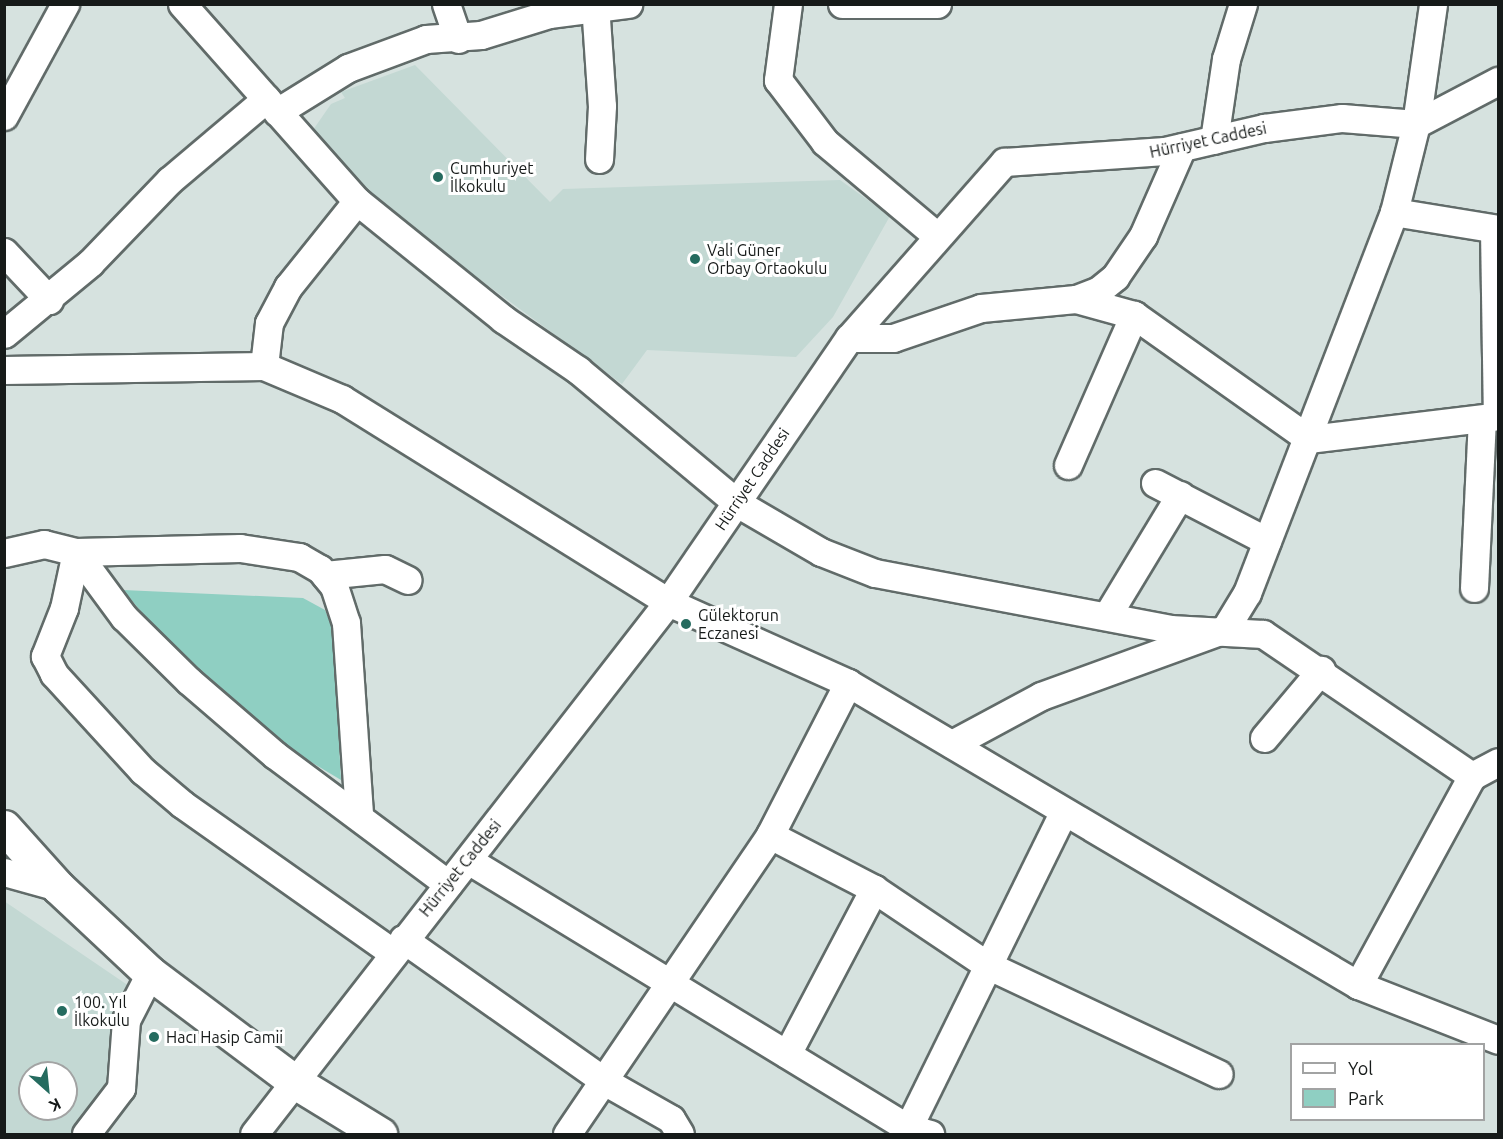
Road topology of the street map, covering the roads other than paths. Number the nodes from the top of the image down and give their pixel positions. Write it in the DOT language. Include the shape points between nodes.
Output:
graph roads {
  1 [pos="65,4"];
  2 [pos="182,4"];
  3 [pos="446,4"];
  4 [pos="628,4"];
  5 [pos="788,4"];
  6 [pos="842,4"];
  7 [pos="937,4"];
  8 [pos="1244,4"];
  9 [pos="1433,4"];
  10 [pos="596,8"];
  11 [pos="458,39"];
  12 [pos="1498,81"];
  13 [pos="272,105"];
  14 [pos="4,116"];
  15 [pos="1416,124"];
  16 [pos="1214,140"];
  17 [pos="1182,147"];
  18 [pos="599,159"];
  19 [pos="357,201"];
  20 [pos="1394,212"];
  21 [pos="1496,230"];
  22 [pos="937,236"];
  23 [pos="4,252"];
  24 [pos="1076,299"];
  25 [pos="49,300"];
  26 [pos="1134,315"];
  27 [pos="4,334"];
  28 [pos="849,338"];
  29 [pos="264,366"];
  30 [pos="4,370"];
  31 [pos="1492,417"];
  32 [pos="1309,439"];
  33 [pos="1490,452"];
  34 [pos="1068,465"];
  35 [pos="1155,483"];
  36 [pos="1180,495"];
  37 [pos="737,503"];
  38 [pos="1488,522"];
  39 [pos="1267,542"];
  40 [pos="76,552"];
  41 [pos="4,553"];
  42 [pos="325,575"];
  43 [pos="408,580"];
  44 [pos="1474,588"];
  45 [pos="668,602"];
  46 [pos="1108,614"];
  47 [pos="1225,629"];
  48 [pos="1321,670"];
  49 [pos="848,683"];
  50 [pos="1264,738"];
  51 [pos="952,744"];
  52 [pos="1498,762"];
  53 [pos="1472,776"];
  54 [pos="359,812"];
  55 [pos="1062,814"];
  56 [pos="4,827"];
  57 [pos="770,835"];
  58 [pos="468,860"];
  59 [pos="4,872"];
  60 [pos="448,884"];
  61 [pos="58,887"];
  62 [pos="874,888"];
  63 [pos="398,945"];
  64 [pos="987,965"];
  65 [pos="150,973"];
  66 [pos="673,985"];
  67 [pos="1358,986"];
  68 [pos="1498,1040"];
  69 [pos="787,1054"];
  70 [pos="1219,1074"];
  71 [pos="604,1081"];
  72 [pos="295,1082"];
  73 [pos="914,1132"];
  74 [pos="86,1134"];
  75 [pos="254,1134"];
  76 [pos="380,1134"];
  77 [pos="567,1134"];
  78 [pos="681,1134"];
  1 -- 14 [label="street"];
  2 -- 13 [label="street"];
  3 -- 11 [label="street"];
  4 -- 10 [label="street"];
  5 -- 22 [label="street" via="777,80 825,142"];
  6 -- 7 [label="street"];
  8 -- 16 [label="street" via="1226,60"];
  9 -- 15 [label="street"];
  10 -- 11 [label="street" via="549,14"];
  10 -- 18 [label="street"];
  11 -- 13 [label="street" via="426,39 348,68"];
  12 -- 15 [label="street"];
  13 -- 19 [label="street"];
  13 -- 25 [label="street" via="170,180"];
  15 -- 16 [label="street, Hürriyet Caddesi" via="1342,118"];
  15 -- 20 [label="street"];
  16 -- 17 [label="street, Hürriyet Caddesi"];
  17 -- 22 [label="street, Hürriyet Caddesi" via="1004,162"];
  17 -- 24 [label="street" via="1143,236 1115,277"];
  19 -- 29 [label="street" via="288,287 269,323"];
  19 -- 37 [label="street" via="503,319 578,370"];
  20 -- 21 [label="street"];
  20 -- 32 [label="street"];
  21 -- 31 [label="street"];
  22 -- 28 [label="street, Hürriyet Caddesi"];
  23 -- 25 [label="street"];
  24 -- 26 [label="street"];
  24 -- 28 [label="street" via="981,308 893,338"];
  25 -- 27 [label="street"];
  26 -- 32 [label="street" via="1269,416"];
  26 -- 34 [label="street"];
  28 -- 37 [label="street, Hürriyet Caddesi"];
  29 -- 30 [label="street"];
  29 -- 45 [label="street" via="342,399"];
  31 -- 32 [label="street"];
  31 -- 33 [label="street"];
  32 -- 39 [label="street"];
  33 -- 38 [label="street"];
  35 -- 36 [label="street"];
  36 -- 39 [label="street"];
  36 -- 46 [label="street"];
  37 -- 45 [label="street, Hürriyet Caddesi"];
  37 -- 46 [label="street" via="821,552 875,573"];
  38 -- 44 [label="street"];
  39 -- 47 [label="street" via="1247,593"];
  40 -- 41 [label="street" via="44,544"];
  40 -- 42 [label="street" via="240,548 299,557"];
  40 -- 54 [label="street" via="124,617 189,681 275,754"];
  40 -- 63 [label="street" via="64,608 45,656 54,674 143,771 182,804"];
  42 -- 43 [label="street" via="385,569"];
  42 -- 54 [label="street" via="346,623"];
  45 -- 49 [label="street"];
  45 -- 58 [label="street, Hürriyet Caddesi"];
  46 -- 47 [label="street" via="1170,629"];
  47 -- 48 [label="street" via="1263,634"];
  47 -- 51 [label="street" via="1041,696"];
  48 -- 50 [label="street"];
  48 -- 53 [label="street"];
  49 -- 51 [label="street"];
  49 -- 57 [label="street"];
  51 -- 55 [label="street"];
  52 -- 53 [label="street"];
  53 -- 67 [label="street"];
  54 -- 60 [label="street"];
  55 -- 64 [label="street"];
  55 -- 67 [label="street"];
  56 -- 61 [label="main road"];
  57 -- 62 [label="street"];
  57 -- 66 [label="street"];
  58 -- 60 [label="street, Hürriyet Caddesi"];
  58 -- 66 [label="street"];
  59 -- 61 [label="street"];
  60 -- 63 [label="street, Hürriyet Caddesi"];
  61 -- 65 [label="main road"];
  62 -- 64 [label="street"];
  62 -- 69 [label="street"];
  63 -- 71 [label="street"];
  63 -- 72 [label="street, Hürriyet Caddesi"];
  64 -- 70 [label="street"];
  64 -- 73 [label="street"];
  65 -- 72 [label="main road"];
  65 -- 74 [label="street" via="126,1020 121,1088"];
  66 -- 69 [label="street"];
  66 -- 71 [label="street"];
  67 -- 68 [label="street"];
  69 -- 73 [label="street"];
  71 -- 77 [label="street"];
  71 -- 78 [label="street" via="671,1119"];
  72 -- 75 [label="street, Hürriyet Caddesi"];
  72 -- 76 [label="main road"];
}
